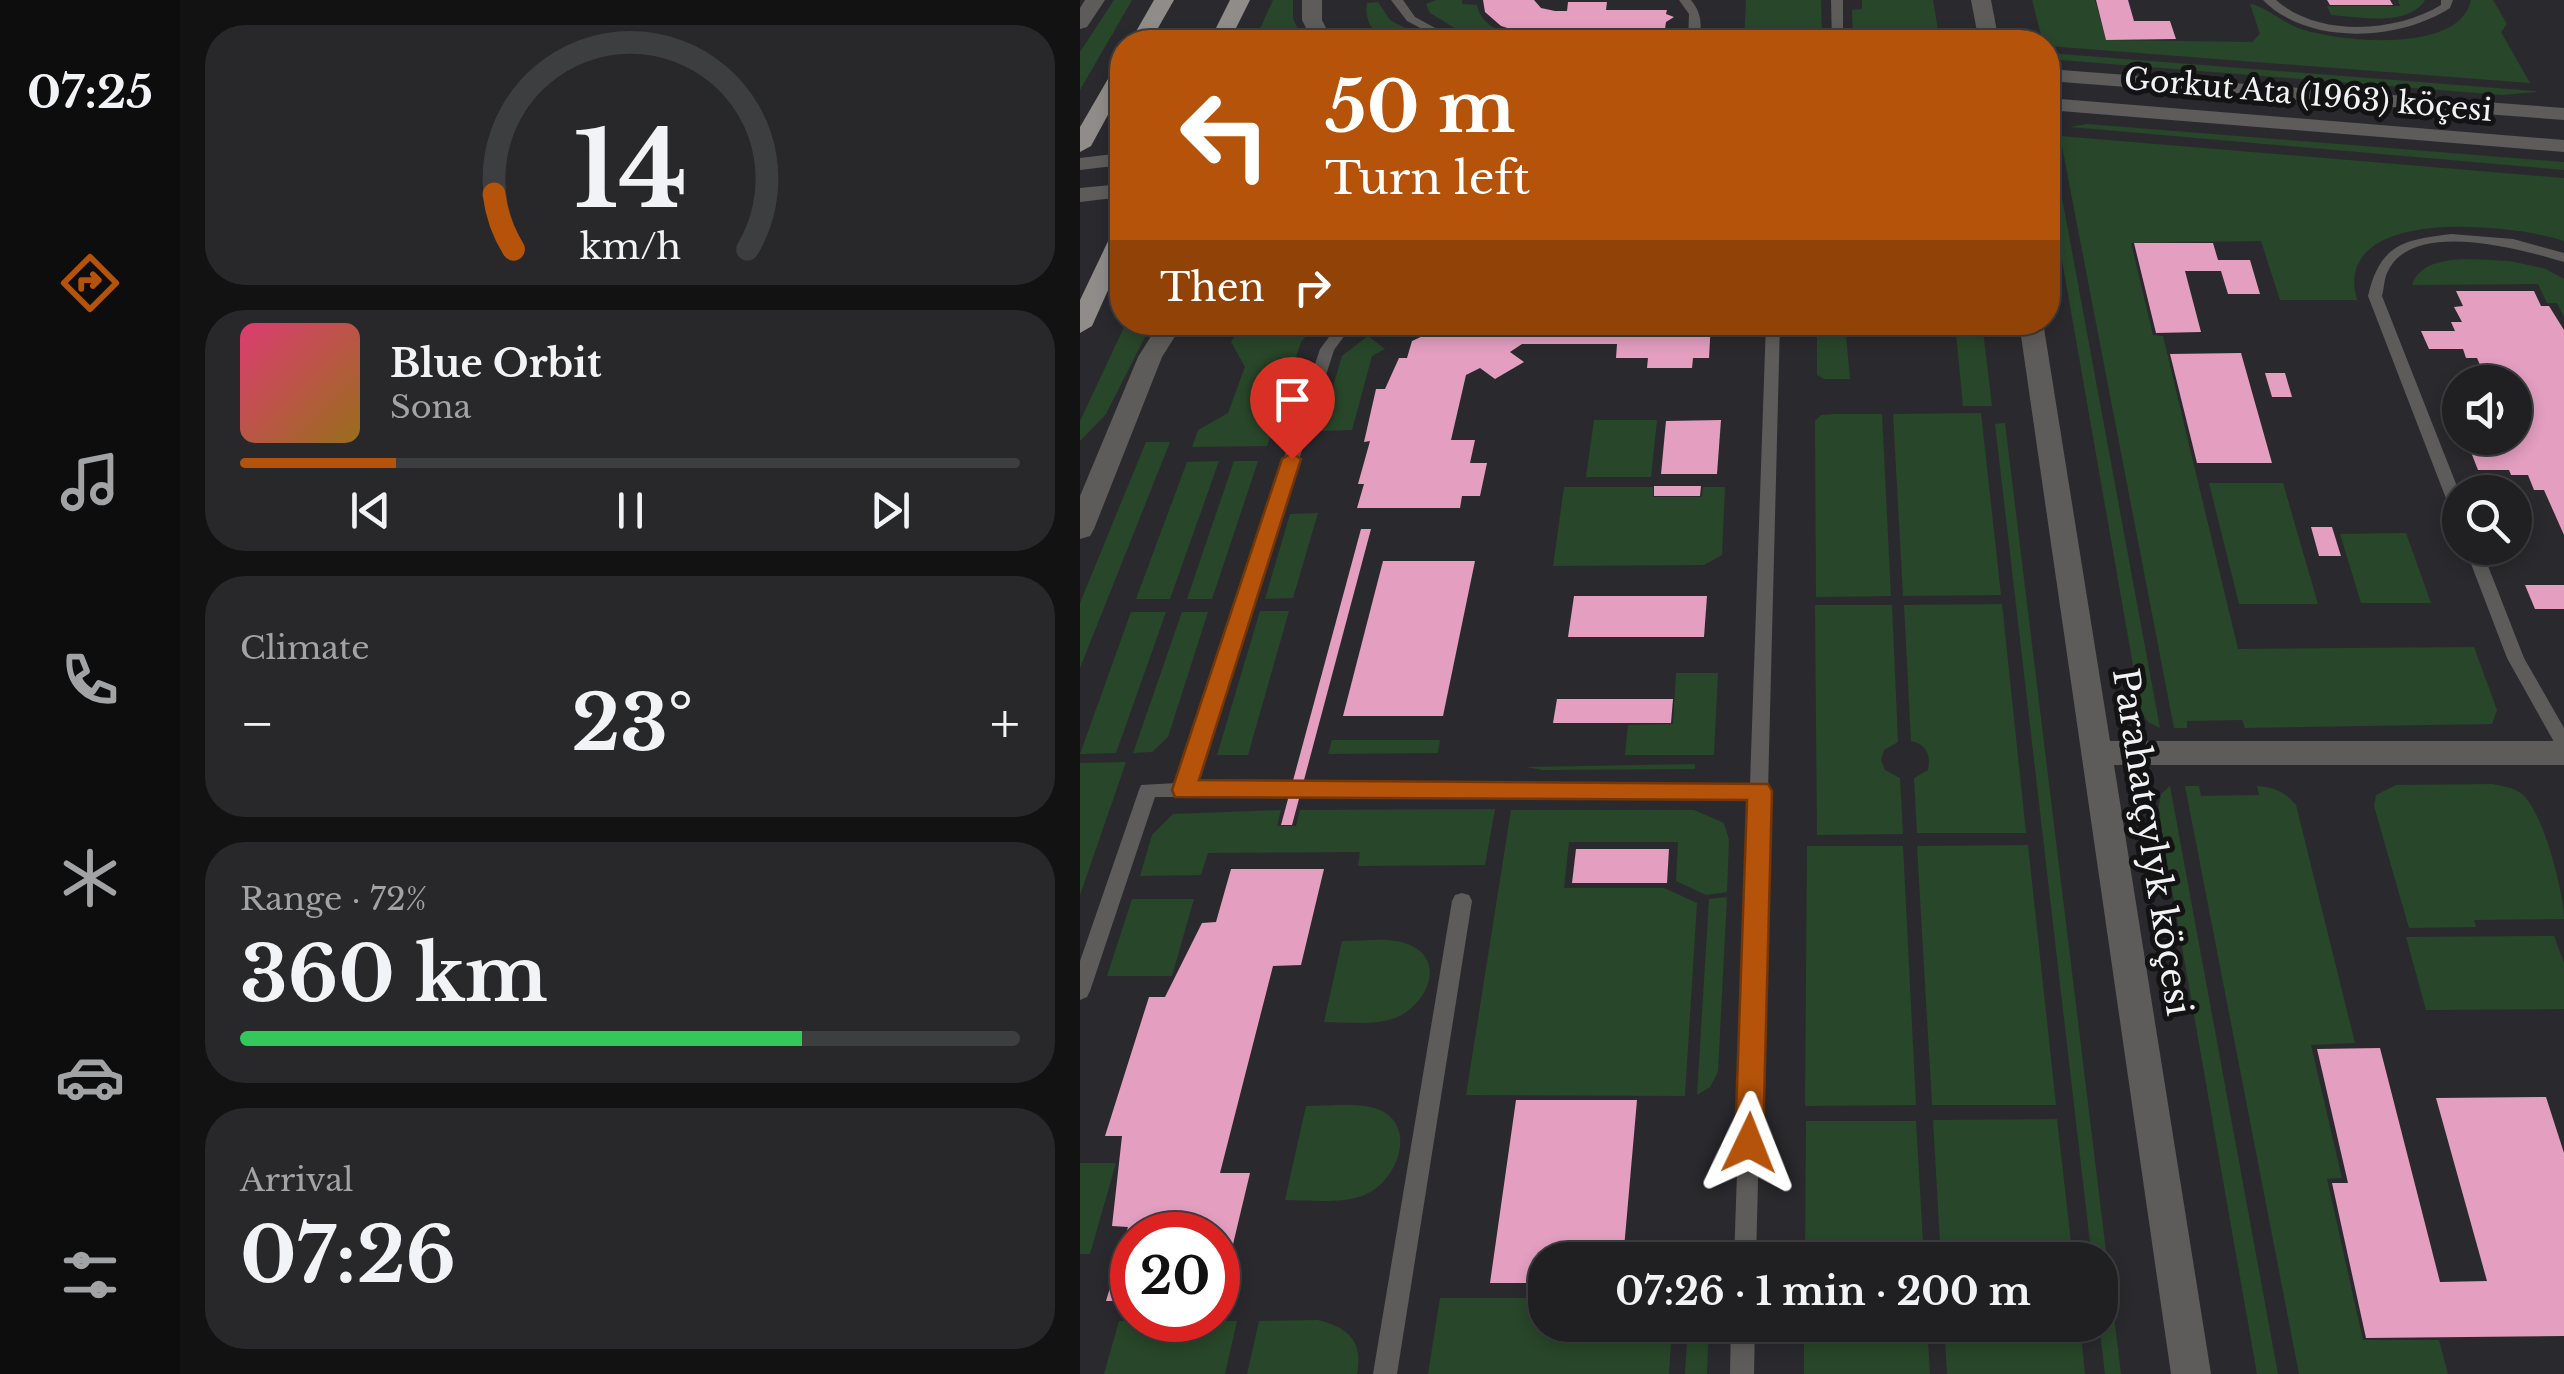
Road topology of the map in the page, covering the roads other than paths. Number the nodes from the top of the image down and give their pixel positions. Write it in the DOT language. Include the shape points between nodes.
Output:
graph roads {
  1 [pos="1095,0"];
  2 [pos="1164,0"];
  3 [pos="1240,0"];
  4 [pos="1312,0"];
  5 [pos="1397,0"];
  6 [pos="1684,0"];
  7 [pos="1837,0"];
  8 [pos="1981,0"];
  9 [pos="2269,0"];
  10 [pos="2447,0"];
  11 [pos="1080,23"];
  12 [pos="1147,30"];
  13 [pos="1225,30"];
  14 [pos="1317,30"];
  15 [pos="1432,30"];
  16 [pos="1696,30"];
  17 [pos="1838,30"];
  18 [pos="1987,30"];
  19 [pos="2060,76"];
  20 [pos="1110,93"];
  21 [pos="2060,105"];
  22 [pos="2564,114"];
  23 [pos="1080,146"];
  24 [pos="2564,146"];
  25 [pos="1110,160"];
  26 [pos="1080,164"];
  27 [pos="1110,192"];
  28 [pos="1080,195"];
  29 [pos="2564,258"];
  30 [pos="1110,262"];
  31 [pos="1080,326"];
  32 [pos="1164,335"];
  33 [pos="1338,335"];
  34 [pos="1773,335"];
  35 [pos="2033,335"];
  36 [pos="1106,465"];
  37 [pos="2445,475"];
  38 [pos="1080,480"];
  39 [pos="1080,529"];
  40 [pos="2480,565"];
  41 [pos="2564,744"];
  42 [pos="2098,753"];
  43 [pos="2564,753"];
  44 [pos="1184,790"];
  45 [pos="1760,791"];
  46 [pos="1462,901"];
  47 [pos="1080,991"];
  48 [pos="1746,1242"];
  49 [pos="1743,1342"];
  50 [pos="1385,1374"];
  51 [pos="1742,1374"];
  52 [pos="2191,1374"];
  1 -- 11 [label="street"];
  2 -- 12 [label="main road"];
  3 -- 13 [label="main road"];
  4 -- 14 [label="street"];
  5 -- 15 [label="lane" via="1411,19"];
  6 -- 16 [label="lane" via="1692,6"];
  7 -- 17 [label="lane"];
  8 -- 18 [label="street"];
  9 -- 10 [label="lane" via="2306,21 2383,28 2424,22"];
  19 -- 22 [label="street, Gorkut Ata (1963) köçesi"];
  20 -- 23 [label="main road"];
  21 -- 24 [label="street, Gorkut Ata (1963) köçesi"];
  25 -- 26 [label="street"];
  27 -- 28 [label="street"];
  29 -- 37 [label="lane" via="2498,240 2438,239 2400,249 2381,265 2374,296"];
  30 -- 31 [label="main road"];
  32 -- 36 [label="street"];
  33 -- 44 [label="lane" via="1327,349"];
  34 -- 45 [label="lane"];
  35 -- 42 [label="street, Parahatçylyk köçesi"];
  36 -- 38 [label="street"];
  36 -- 39 [label="street"];
  40 -- 41 [label="lane" via="2516,658"];
  42 -- 43 [label="street"];
  42 -- 52 [label="street, Parahatçylyk köçesi"];
  44 -- 45 [label="lane"];
  44 -- 47 [label="lane" via="1148,790"];
  45 -- 48 [label="lane"];
  46 -- 50 [label="lane"];
  49 -- 51 [label="lane"];
}
